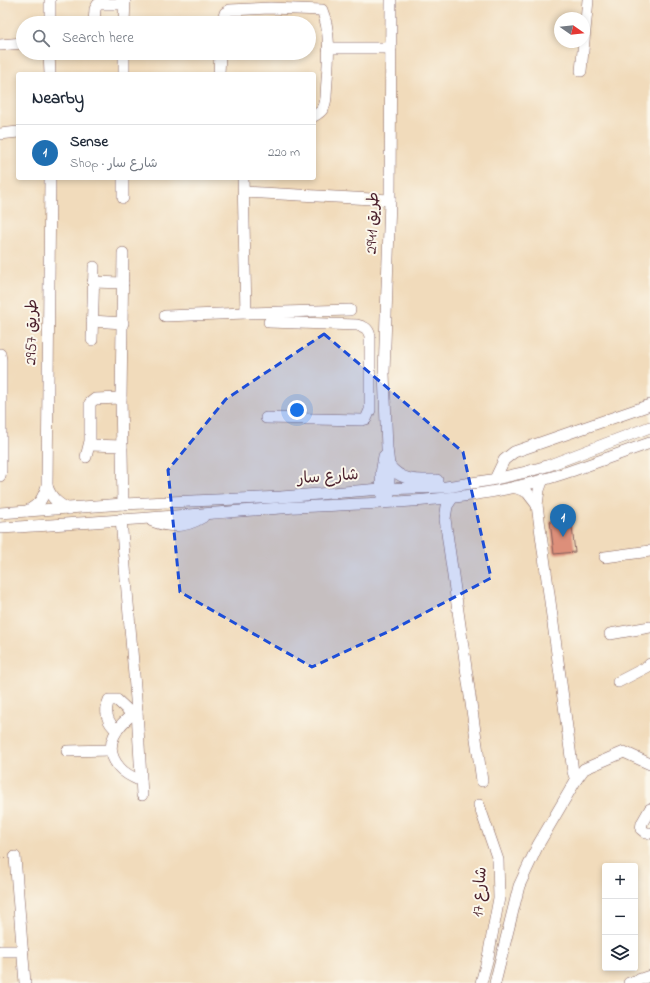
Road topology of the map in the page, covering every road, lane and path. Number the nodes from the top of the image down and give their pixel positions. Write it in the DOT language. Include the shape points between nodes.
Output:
graph roads {
  1 [pos="50,0"];
  2 [pos="391,0"];
  3 [pos="588,0"];
  4 [pos="125,2"];
  5 [pos="50,16"];
  6 [pos="94,16"];
  7 [pos="124,16"];
  8 [pos="223,16"];
  9 [pos="16,44"];
  10 [pos="0,45"];
  11 [pos="328,48"];
  12 [pos="391,48"];
  13 [pos="50,60"];
  14 [pos="124,60"];
  15 [pos="220,60"];
  16 [pos="581,71"];
  17 [pos="50,72"];
  18 [pos="124,72"];
  19 [pos="219,72"];
  20 [pos="316,115"];
  21 [pos="16,132"];
  22 [pos="0,134"];
  23 [pos="50,180"];
  24 [pos="123,180"];
  25 [pos="243,180"];
  26 [pos="244,192"];
  27 [pos="123,198"];
  28 [pos="390,200"];
  29 [pos="123,253"];
  30 [pos="94,267"];
  31 [pos="93,282"];
  32 [pos="123,283"];
  33 [pos="350,310"];
  34 [pos="246,313"];
  35 [pos="165,316"];
  36 [pos="92,321"];
  37 [pos="269,322"];
  38 [pos="122,323"];
  39 [pos="92,340"];
  40 [pos="0,354"];
  41 [pos="370,373"];
  42 [pos="384,373"];
  43 [pos="121,398"];
  44 [pos="650,405"];
  45 [pos="266,418"];
  46 [pos="650,427"];
  47 [pos="650,443"];
  48 [pos="90,444"];
  49 [pos="122,446"];
  50 [pos="387,448"];
  51 [pos="650,451"];
  52 [pos="86,457"];
  53 [pos="609,457"];
  54 [pos="389,465"];
  55 [pos="0,476"];
  56 [pos="495,479"];
  57 [pos="543,479"];
  58 [pos="471,483"];
  59 [pos="46,486"];
  60 [pos="514,487"];
  61 [pos="385,489"];
  62 [pos="453,497"];
  63 [pos="429,500"];
  64 [pos="386,502"];
  65 [pos="123,504"];
  66 [pos="537,505"];
  67 [pos="70,509"];
  68 [pos="27,512"];
  69 [pos="0,513"];
  70 [pos="121,519"];
  71 [pos="445,519"];
  72 [pos="3,529"];
  73 [pos="650,551"];
  74 [pos="605,557"];
  75 [pos="650,627"];
  76 [pos="610,634"];
  77 [pos="650,664"];
  78 [pos="618,682"];
  79 [pos="135,712"];
  80 [pos="117,730"];
  81 [pos="111,750"];
  82 [pos="67,751"];
  83 [pos="650,764"];
  84 [pos="576,780"];
  85 [pos="141,781"];
  86 [pos="482,781"];
  87 [pos="142,795"];
  88 [pos="479,805"];
  89 [pos="650,809"];
  90 [pos="650,834"];
  91 [pos="15,857"];
  92 [pos="23,951"];
  93 [pos="0,952"];
  94 [pos="650,976"];
  95 [pos="25,983"];
  96 [pos="481,983"];
  97 [pos="495,983"];
  98 [pos="629,983"];
  1 -- 5 [label="street"];
  2 -- 12 [label="street, طريق 2941"];
  3 -- 16 [label="street"];
  4 -- 6 [label="street" via="98,4"];
  4 -- 7 [label="street"];
  8 -- 11 [label="street" via="230,10 322,10 326,19"];
  9 -- 10 [label="street"];
  11 -- 12 [label="street"];
  11 -- 20 [label="street" via="325,105"];
  12 -- 28 [label="street, طريق 2941"];
  13 -- 17 [label="street"];
  14 -- 18 [label="street"];
  15 -- 19 [label="street"];
  21 -- 22 [label="street"];
  23 -- 59 [label="street, طريق 2957"];
  24 -- 27 [label="street"];
  25 -- 26 [label="street"];
  26 -- 28 [label="street"];
  26 -- 34 [label="street"];
  28 -- 42 [label="street, طريق 2941"];
  29 -- 32 [label="street"];
  30 -- 31 [label="street"];
  31 -- 32 [label="street"];
  31 -- 36 [label="street"];
  32 -- 38 [label="street"];
  33 -- 34 [label="street"];
  34 -- 35 [label="street"];
  36 -- 38 [label="street"];
  36 -- 39 [label="street"];
  37 -- 41 [label="street" via="365,327 370,336"];
  38 -- 43 [label="street"];
  40 -- 55 [label="street"];
  41 -- 42 [label="street"];
  41 -- 45 [label="street" via="370,410 366,419"];
  42 -- 50 [label="street, طريق 2941"];
  43 -- 48 [label="street" via="91,400"];
  43 -- 49 [label="street"];
  44 -- 56 [label="street" via="514,452 504,460"];
  46 -- 56 [label="street, شارع سار" via="547,466"];
  47 -- 53 [label="street, شارع سار"];
  48 -- 49 [label="street"];
  48 -- 52 [label="street"];
  49 -- 65 [label="street"];
  50 -- 54 [label="street, طريق 2941"];
  50 -- 61 [label="street, طريق 2941" via="382,465"];
  51 -- 53 [label="street" via="623,459"];
  53 -- 57 [label="street, شارع سار"];
  54 -- 58 [label="street" via="397,474 408,479 456,480"];
  54 -- 61 [label="street, طريق 2941"];
  56 -- 58 [label="street, شارع سار"];
  57 -- 60 [label="street, شارع سار"];
  57 -- 66 [label="street"];
  58 -- 61 [label="street, شارع سار" via="446,487"];
  59 -- 67 [label="street" via="53,499"];
  59 -- 68 [label="street, طريق 2957" via="42,500"];
  60 -- 62 [label="street, شارع سار"];
  60 -- 66 [label="street" via="527,492"];
  61 -- 64 [label="street, طريق 2941"];
  61 -- 65 [label="street, شارع سار" via="281,497"];
  62 -- 63 [label="street, شارع سار"];
  62 -- 71 [label="street" via="447,506"];
  63 -- 64 [label="street, شارع سار"];
  63 -- 71 [label="street"];
  64 -- 70 [label="street, شارع سار"];
  65 -- 67 [label="street, شارع سار"];
  66 -- 84 [label="street"];
  67 -- 68 [label="street, شارع سار"];
  68 -- 69 [label="street, شارع سار"];
  70 -- 72 [label="street, شارع سار"];
  70 -- 79 [label="street"];
  71 -- 86 [label="street"];
  73 -- 74 [label="street"];
  75 -- 76 [label="street"];
  77 -- 78 [label="street" via="647,668"];
  79 -- 80 [label="street"];
  79 -- 80 [label="street" via="117,700 109,700 107,718"];
  79 -- 85 [label="street"];
  80 -- 81 [label="street" via="111,742"];
  81 -- 82 [label="street"];
  81 -- 85 [label="street" via="120,768"];
  83 -- 84 [label="street" via="624,752 584,769"];
  84 -- 97 [label="street" via="538,845 519,886"];
  85 -- 87 [label="street"];
  88 -- 96 [label="street, شارع 17" via="498,860 499,898"];
  89 -- 90 [label="street" via="641,829"];
  91 -- 92 [label="street"];
  92 -- 93 [label="street"];
  92 -- 95 [label="street"];
  94 -- 98 [label="street"];
}
